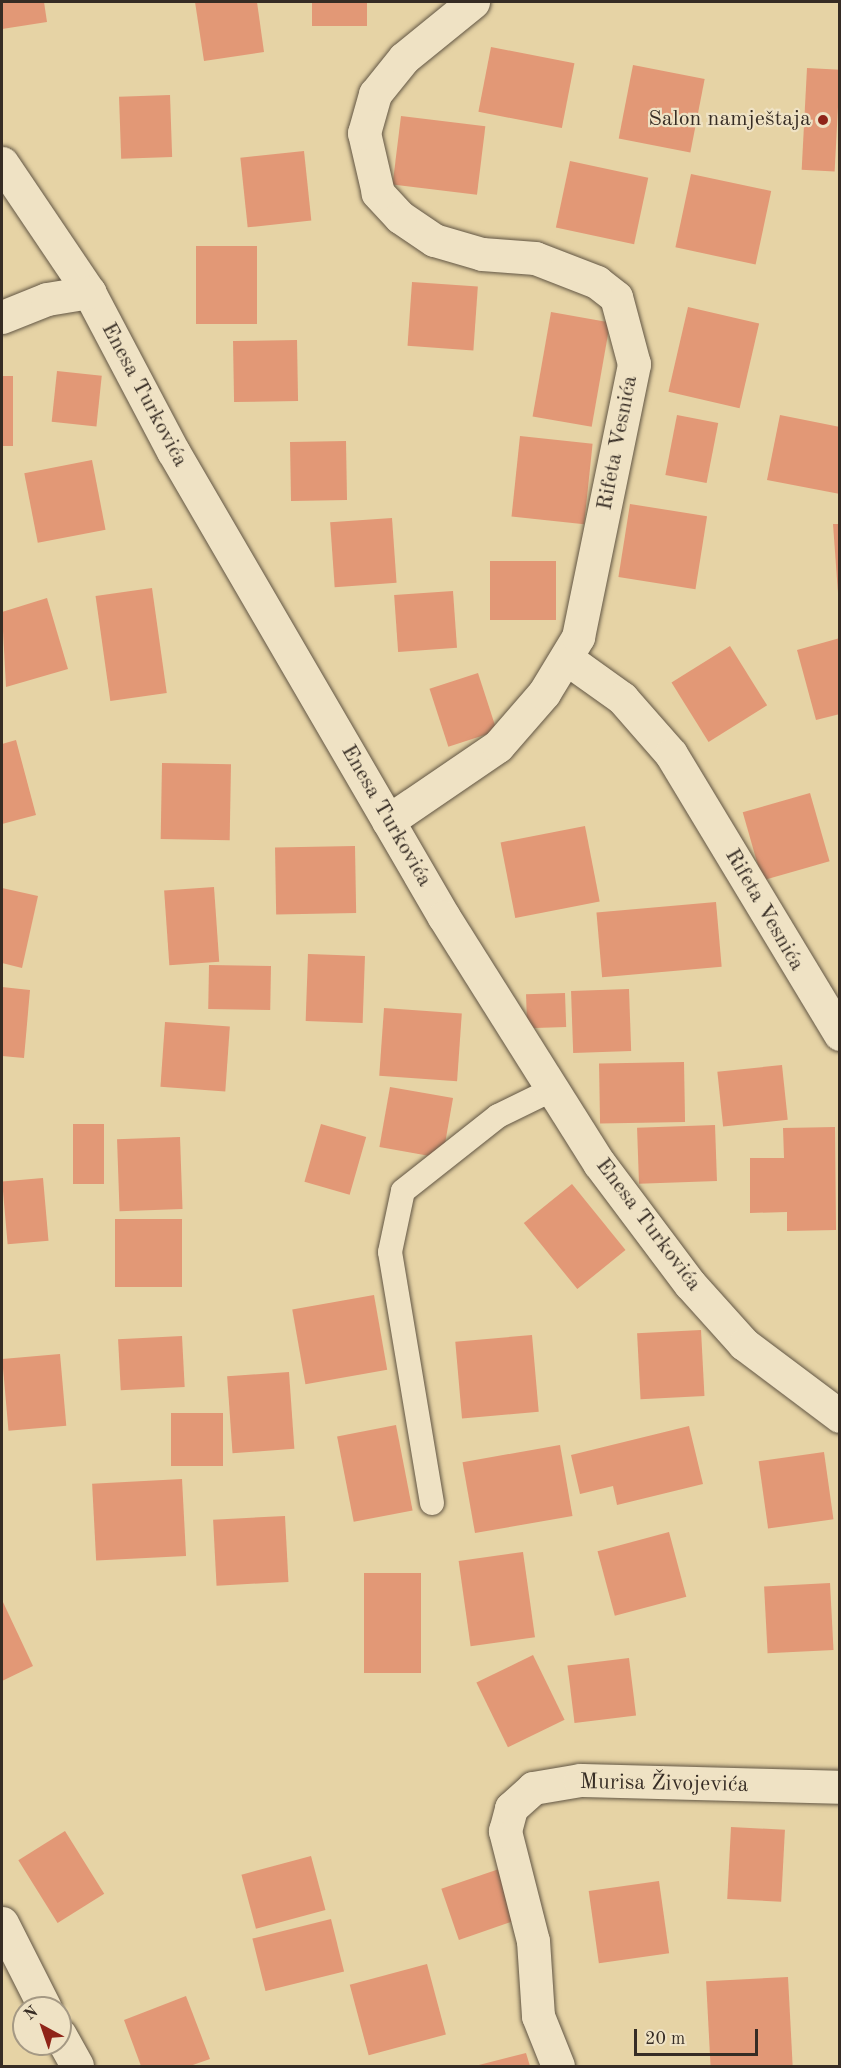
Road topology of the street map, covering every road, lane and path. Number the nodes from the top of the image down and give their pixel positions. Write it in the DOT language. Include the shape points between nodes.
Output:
graph roads {
  1 [pos="473,2"];
  2 [pos="2,163"];
  3 [pos="89,292"];
  4 [pos="2,317"];
  5 [pos="566,658"];
  6 [pos="388,821"];
  7 [pos="840,1034"];
  8 [pos="553,1089"];
  9 [pos="840,1416"];
  10 [pos="432,1503"];
  11 [pos="840,1787"];
  12 [pos="2,1923"];
  13 [pos="39,1996"];
  14 [pos="558,2067"];
  1 -- 5 [label="street, Rifeta Vesnića" via="404,58 375,94 364,133 378,193 400,217 434,240 482,254 535,258 597,282 615,297 634,364 578,637"];
  2 -- 3 [label="street, Enesa Turkovića"];
  3 -- 4 [label="street" via="47,299"];
  3 -- 6 [label="street, Enesa Turkovića" via="173,451"];
  5 -- 6 [label="street, Rifeta Vesnića" via="498,746"];
  5 -- 7 [label="street, Rifeta Vesnića" via="622,698 671,754"];
  6 -- 8 [label="street, Enesa Turkovića"];
  8 -- 9 [label="street, Enesa Turkovića" via="599,1163 690,1284 744,1344"];
  8 -- 10 [label="lane" via="498,1116 403,1191 390,1252"];
  11 -- 14 [label="street, Murisa Živojevića" via="580,1780 533,1788 512,1808 505,1831 533,1941 538,2016"];
  12 -- 13 [label="street"];
}
